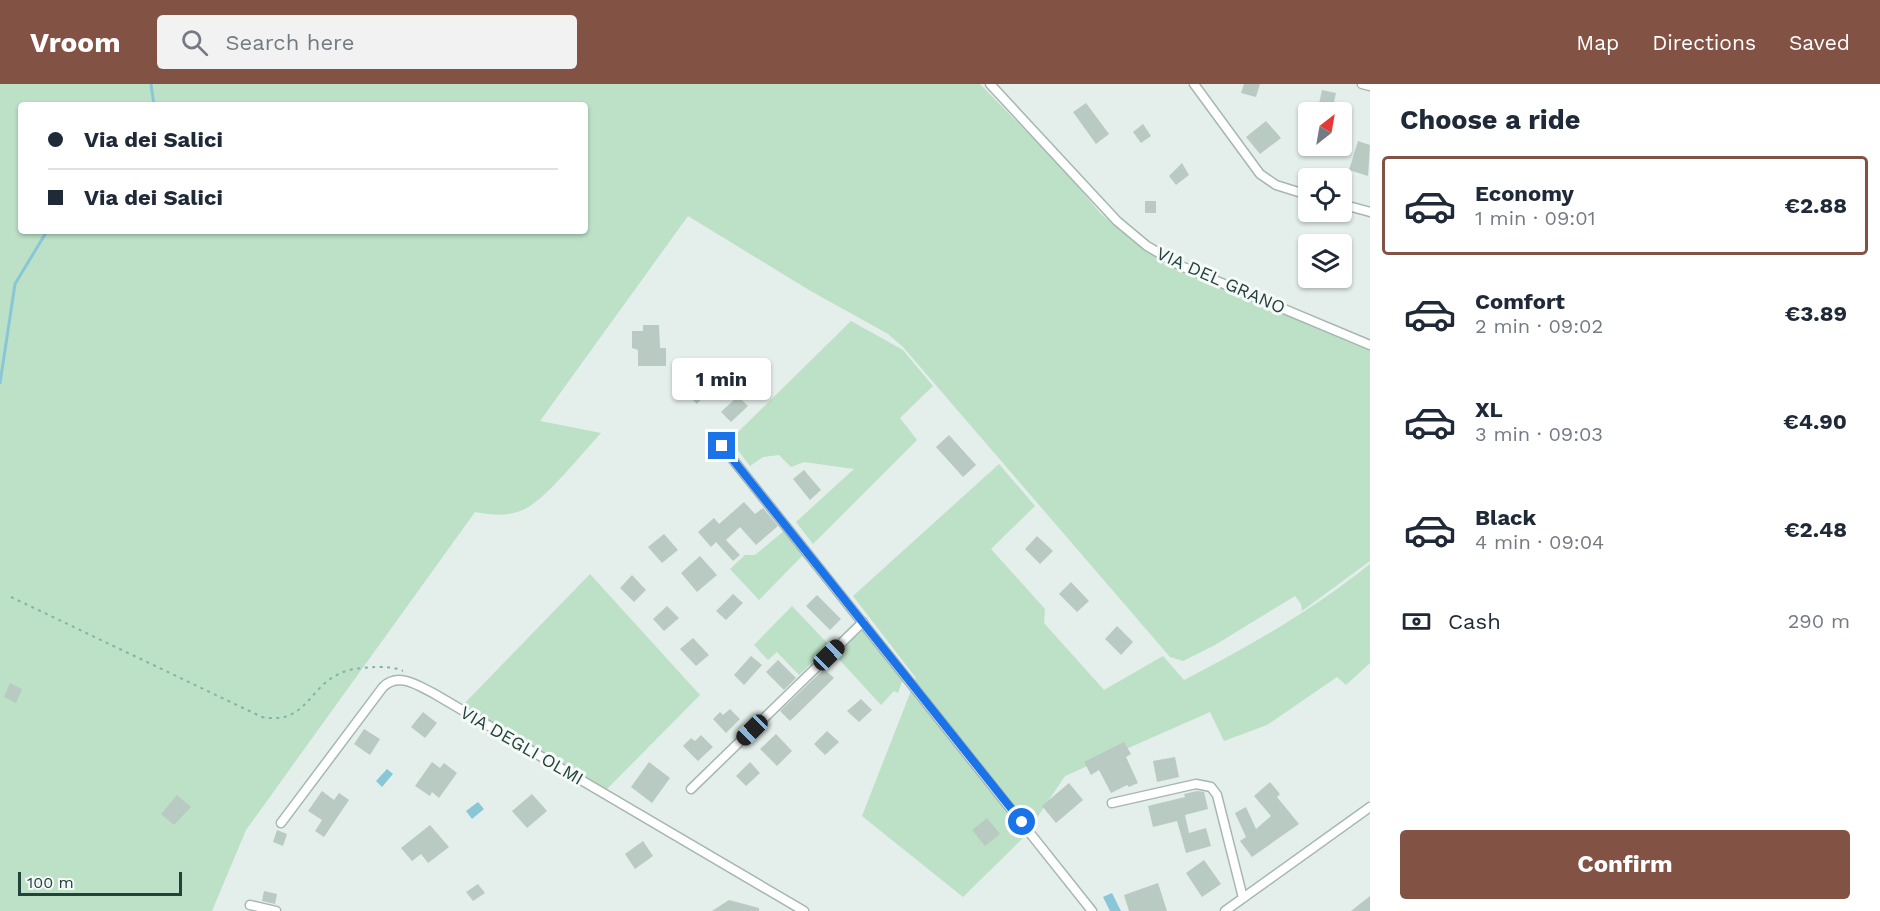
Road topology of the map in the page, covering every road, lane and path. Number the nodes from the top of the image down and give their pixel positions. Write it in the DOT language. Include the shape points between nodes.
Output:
graph roads {
  1 [pos="990,84"];
  2 [pos="1194,84"];
  3 [pos="1362,84"];
  4 [pos="1370,86"];
  5 [pos="1298,192"];
  6 [pos="1352,207"];
  7 [pos="1370,212"];
  8 [pos="1370,345"];
  9 [pos="722,446"];
  10 [pos="11,597"];
  11 [pos="863,622"];
  12 [pos="410,675"];
  13 [pos="691,789"];
  14 [pos="1112,803"];
  15 [pos="1370,807"];
  16 [pos="281,823"];
  17 [pos="1243,898"];
  18 [pos="250,905"];
  19 [pos="276,911"];
  20 [pos="804,911"];
  21 [pos="1092,911"];
  22 [pos="1225,911"];
  1 -- 8 [label="street, VIA DEL GRANO" via="1117,221 1147,246 1181,266"];
  2 -- 5 [label="street" via="1260,174 1276,185"];
  3 -- 4 [label="street"];
  6 -- 7 [label="street"];
  9 -- 11 [label="street"];
  10 -- 12 [label="path" via="262,717 298,712 326,683 344,672 390,667"];
  11 -- 13 [label="street"];
  11 -- 21 [label="street"];
  14 -- 17 [label="street" via="1199,784 1211,787 1216,793"];
  15 -- 17 [label="street"];
  16 -- 20 [label="street, VIA DEGLI OLMI" via="383,687 400,680 433,693"];
  17 -- 22 [label="street"];
  18 -- 19 [label="street"];
}
